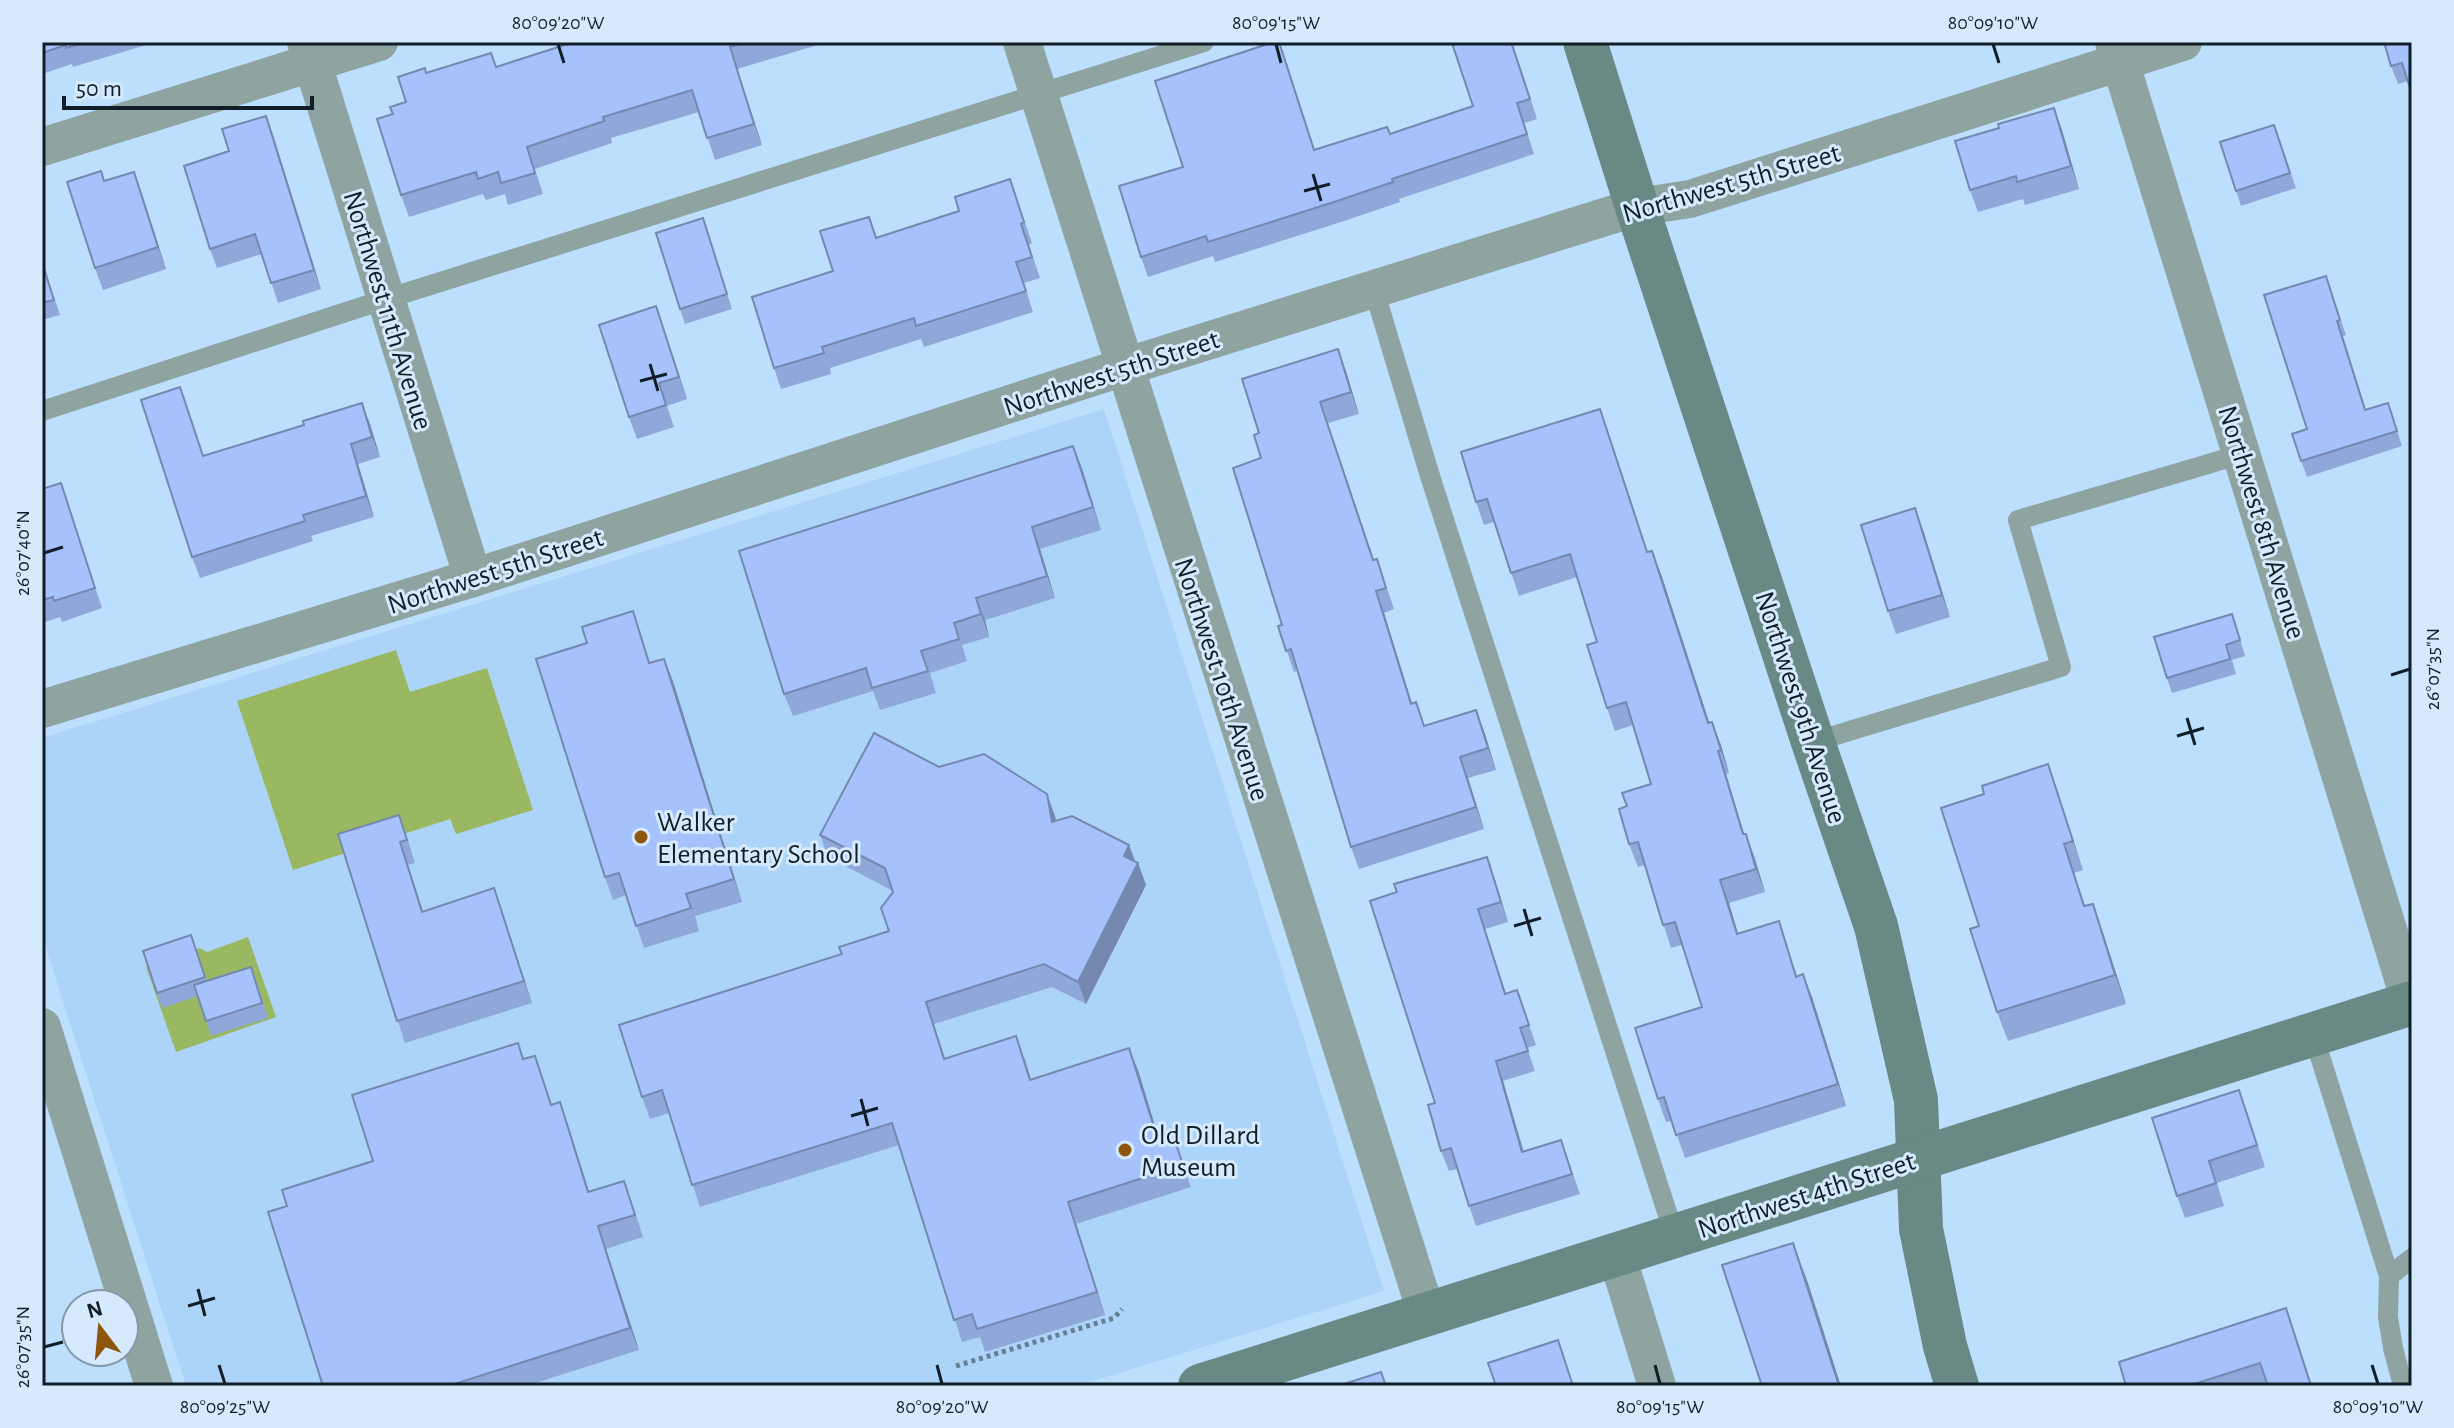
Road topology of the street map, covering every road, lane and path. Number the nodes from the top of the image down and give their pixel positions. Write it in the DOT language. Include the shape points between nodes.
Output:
graph roads {
  1 [pos="379,42"];
  2 [pos="1022,42"];
  3 [pos="1204,42"];
  4 [pos="1585,42"];
  5 [pos="2183,42"];
  6 [pos="309,52"];
  7 [pos="2118,52"];
  8 [pos="1039,95"];
  9 [pos="42,147"];
  10 [pos="1637,207"];
  11 [pos="1374,290"];
  12 [pos="386,299"];
  13 [pos="1124,367"];
  14 [pos="42,411"];
  15 [pos="2242,454"];
  16 [pos="473,578"];
  17 [pos="42,709"];
  18 [pos="1813,742"];
  19 [pos="2412,1004"];
  20 [pos="42,1027"];
  21 [pos="2313,1034"];
  22 [pos="1920,1158"];
  23 [pos="1675,1237"];
  24 [pos="1617,1256"];
  25 [pos="2412,1258"];
  26 [pos="2389,1276"];
  27 [pos="1122,1309"];
  28 [pos="1427,1315"];
  29 [pos="956,1366"];
  30 [pos="154,1386"];
  31 [pos="1200,1386"];
  32 [pos="1657,1386"];
  33 [pos="1957,1386"];
  34 [pos="2403,1386"];
  1 -- 6 [label="street"];
  2 -- 8 [label="street, Northwest 10th Avenue"];
  3 -- 8 [label="lane"];
  4 -- 10 [label="main road, Northwest 9th Avenue"];
  5 -- 7 [label="street, Northwest 5th Street"];
  6 -- 9 [label="street"];
  6 -- 12 [label="street, Northwest 11th Avenue"];
  7 -- 10 [label="street, Northwest 5th Street" via="1690,199"];
  7 -- 15 [label="street, Northwest 8th Avenue"];
  8 -- 12 [label="lane"];
  8 -- 13 [label="street, Northwest 10th Avenue"];
  10 -- 11 [label="street, Northwest 5th Street"];
  10 -- 18 [label="main road, Northwest 9th Avenue"];
  11 -- 13 [label="street, Northwest 5th Street"];
  11 -- 23 [label="lane"];
  12 -- 14 [label="lane"];
  12 -- 16 [label="street, Northwest 11th Avenue"];
  13 -- 16 [label="street, Northwest 5th Street"];
  13 -- 28 [label="street, Northwest 10th Avenue"];
  15 -- 18 [label="lane" via="2018,520 2061,667"];
  15 -- 19 [label="street, Northwest 8th Avenue"];
  16 -- 17 [label="street, Northwest 5th Street"];
  18 -- 22 [label="main road, Northwest 9th Avenue" via="1876,926 1916,1100"];
  19 -- 21 [label="main road, Northwest 4th Street"];
  20 -- 30 [label="street"];
  21 -- 22 [label="main road, Northwest 4th Street"];
  21 -- 26 [label="lane"];
  22 -- 23 [label="main road, Northwest 4th Street"];
  22 -- 33 [label="main road, Northwest 9th Avenue" via="1921,1229"];
  23 -- 24 [label="main road, Northwest 4th Street"];
  24 -- 28 [label="main road, Northwest 4th Street"];
  24 -- 32 [label="street"];
  25 -- 26 [label="lane"];
  26 -- 34 [label="lane" via="2388,1317"];
  27 -- 29 [label="path" via="1114,1318"];
  28 -- 31 [label="main road, Northwest 4th Street"];
}
